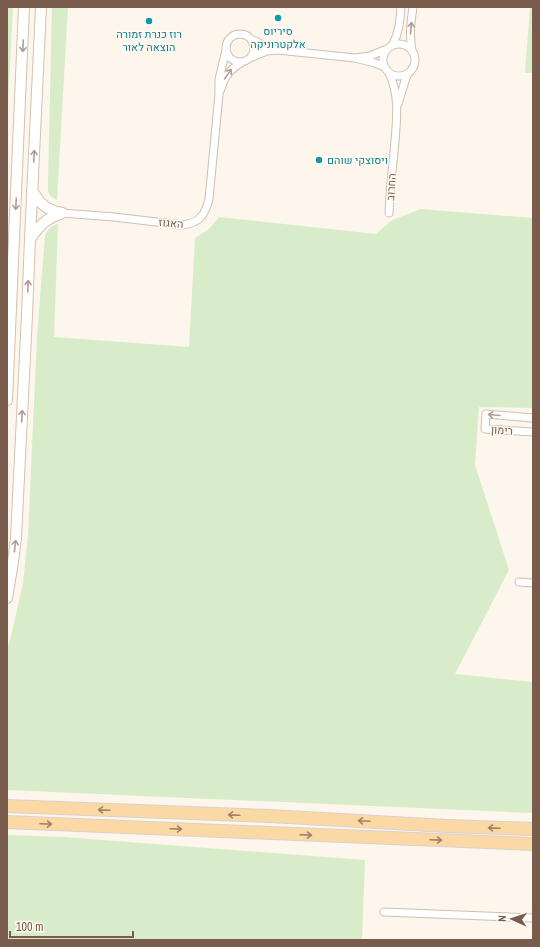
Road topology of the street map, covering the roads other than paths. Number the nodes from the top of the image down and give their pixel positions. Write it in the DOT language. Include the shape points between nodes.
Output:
graph roads {
  1 [pos="24,7"];
  2 [pos="41,7"];
  3 [pos="401,7"];
  4 [pos="413,7"];
  5 [pos="253,40"];
  6 [pos="389,47"];
  7 [pos="226,50"];
  8 [pos="278,50"];
  9 [pos="412,50"];
  10 [pos="252,57"];
  11 [pos="355,58"];
  12 [pos="241,62"];
  13 [pos="387,70"];
  14 [pos="408,73"];
  15 [pos="219,94"];
  16 [pos="397,112"];
  17 [pos="32,190"];
  18 [pos="62,213"];
  19 [pos="389,214"];
  20 [pos="30,239"];
  21 [pos="10,265"];
  22 [pos="7,400"];
  23 [pos="533,418"];
  24 [pos="533,432"];
  25 [pos="519,582"];
  26 [pos="533,583"];
  27 [pos="7,598"];
  28 [pos="8,806"];
  29 [pos="7,822"];
  30 [pos="533,829"];
  31 [pos="533,844"];
  32 [pos="384,912"];
  33 [pos="533,918"];
  1 -- 21 [label="street, one-way"];
  17 -- 2 [label="street, one-way"];
  3 -- 6 [label="street" via="396,38"];
  9 -- 4 [label="street, one-way" via="410,40"];
  5 -- 7 [label="street" via="248,35 238,33 229,38"];
  5 -- 8 [label="street"];
  5 -- 10 [label="street" via="255,47"];
  6 -- 9 [label="street" via="402,44"];
  6 -- 11 [label="street" via="370,56"];
  6 -- 13 [label="street" via="383,60"];
  7 -- 12 [label="street" via="232,60"];
  7 -- 15 [label="street, האגוז" via="219,79"];
  8 -- 10 [label="street"];
  8 -- 11 [label="street"];
  9 -- 14 [label="street" via="415,65"];
  10 -- 12 [label="street" via="246,62"];
  11 -- 13 [label="street" via="375,63"];
  15 -- 12 [label="street, האגוז, one-way" via="227,75"];
  13 -- 14 [label="street" via="398,76"];
  13 -- 16 [label="street, החרוב" via="393,80"];
  14 -- 16 [label="street, החרוב"];
  15 -- 18 [label="street, האגוז" via="209,199 203,216 198,220 182,225"];
  16 -- 19 [label="street, החרוב"];
  17 -- 18 [label="street" via="41,204 54,212"];
  17 -- 20 [label="street"];
  18 -- 20 [label="street" via="48,218"];
  27 -- 20 [label="street, one-way" via="16,538"];
  21 -- 22 [label="street"];
  23 -- 24 [label="street, רימון, one-way" via="486,414 485,429"];
  25 -- 26 [label="street"];
  30 -- 28 [label="main road, one-way"];
  29 -- 31 [label="main road, one-way"];
  32 -- 33 [label="street"];
}
